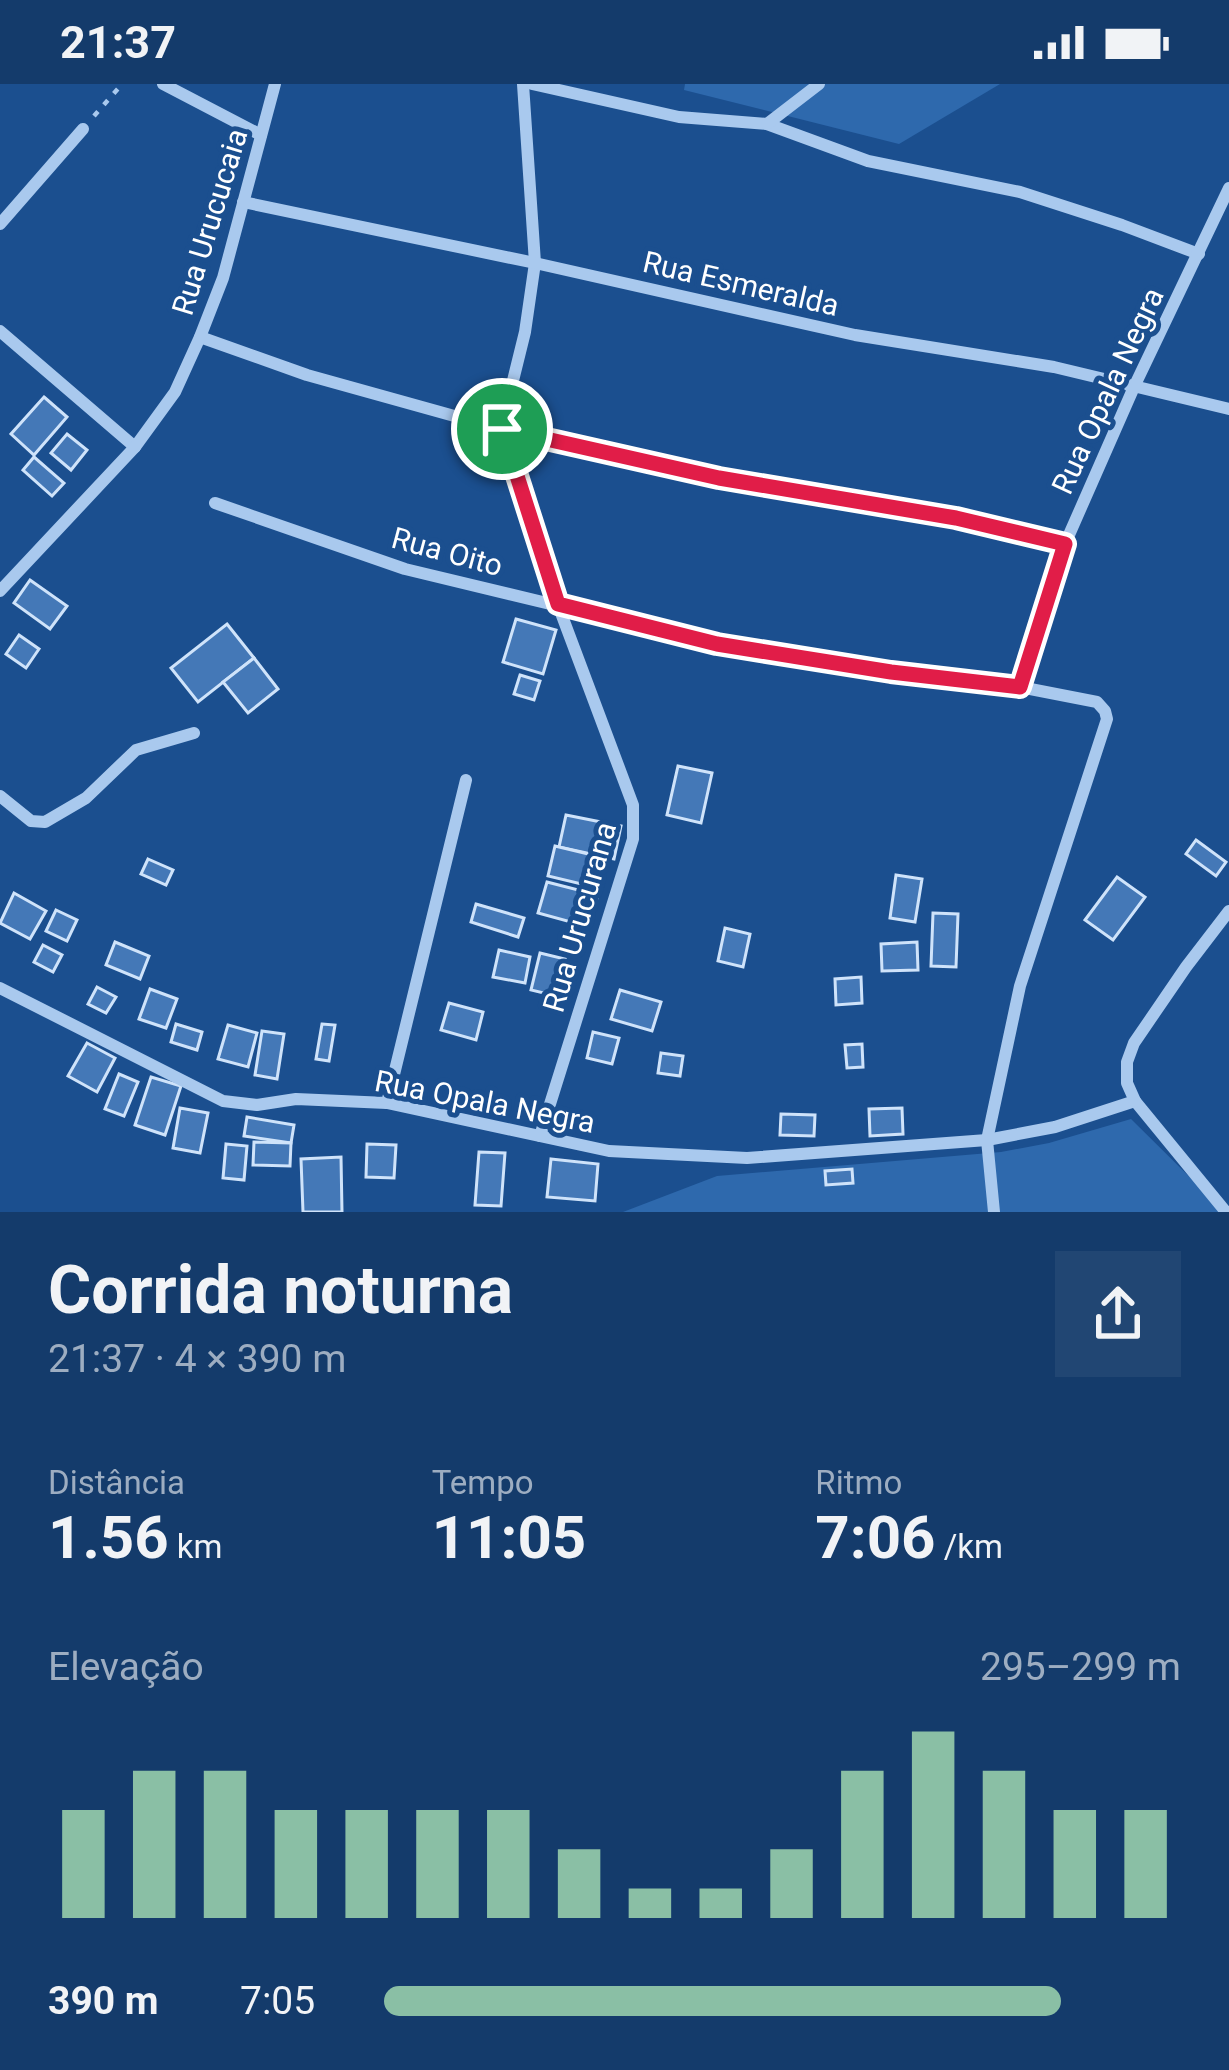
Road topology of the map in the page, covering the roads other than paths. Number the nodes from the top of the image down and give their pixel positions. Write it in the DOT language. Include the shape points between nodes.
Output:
graph roads {
  1 [pos="163,84"];
  2 [pos="275,84"];
  3 [pos="528,84"];
  4 [pos="819,84"];
  5 [pos="766,124"];
  6 [pos="83,129"];
  7 [pos="261,135"];
  8 [pos="1229,188"];
  9 [pos="243,202"];
  10 [pos="0,224"];
  11 [pos="1199,254"];
  12 [pos="535,262"];
  13 [pos="0,331"];
  14 [pos="200,337"];
  15 [pos="1134,387"];
  16 [pos="1229,409"];
  17 [pos="502,429"];
  18 [pos="135,447"];
  19 [pos="215,503"];
  20 [pos="1065,544"];
  21 [pos="0,564"];
  22 [pos="15,576"];
  23 [pos="0,591"];
  24 [pos="558,604"];
  25 [pos="1020,687"];
  26 [pos="194,733"];
  27 [pos="466,780"];
  28 [pos="0,796"];
  29 [pos="1228,919"];
  30 [pos="0,988"];
  31 [pos="1136,1101"];
  32 [pos="387,1103"];
  33 [pos="540,1136"];
  34 [pos="987,1140"];
  35 [pos="994,1212"];
  36 [pos="1226,1212"];
  1 -- 7 [label="street"];
  2 -- 7 [label="street, Rua Urucucaia"];
  3 -- 5 [label="street" via="680,117"];
  3 -- 12 [label="street"];
  4 -- 5 [label="street"];
  5 -- 11 [label="street" via="868,161 1020,192"];
  6 -- 10 [label="street"];
  7 -- 9 [label="street, Rua Urucucaia"];
  8 -- 11 [label="street, Rua Opala Negra"];
  9 -- 12 [label="street, Rua Esmeralda"];
  9 -- 14 [label="street, Rua Urucucaia"];
  11 -- 15 [label="street, Rua Opala Negra"];
  12 -- 15 [label="street, Rua Esmeralda" via="855,335"];
  12 -- 17 [label="street"];
  13 -- 18 [label="street"];
  14 -- 17 [label="street"];
  14 -- 18 [label="street, Rua Urucucaia" via="175,392"];
  15 -- 16 [label="street, Rua Esmeralda"];
  15 -- 20 [label="street, Rua Opala Negra"];
  17 -- 20 [label="street"];
  17 -- 24 [label="street, Rua Urucurana"];
  18 -- 22 [label="street, Rua Urucucaia"];
  19 -- 24 [label="street, Rua Oito" via="405,569"];
  20 -- 25 [label="street, Rua Opala Negra"];
  21 -- 22 [label="street"];
  22 -- 23 [label="street, Rua Urucucaia"];
  24 -- 25 [label="street, Rua Oito" via="717,644"];
  24 -- 33 [label="street, Rua Urucurana" via="634,825"];
  25 -- 34 [label="street, Rua Oito" via="1097,702 1107,719 1020,986"];
  26 -- 28 [label="street" via="136,750 86,799 45,822 31,821"];
  27 -- 32 [label="street"];
  29 -- 31 [label="street" via="1134,1043 1127,1083"];
  30 -- 32 [label="street, Rua Opala Negra" via="223,1101"];
  31 -- 34 [label="street, Rua Opala Negra"];
  31 -- 36 [label="street"];
  32 -- 33 [label="street, Rua Opala Negra"];
  33 -- 34 [label="street, Rua Opala Negra" via="609,1151 747,1157"];
  34 -- 35 [label="street"];
}
